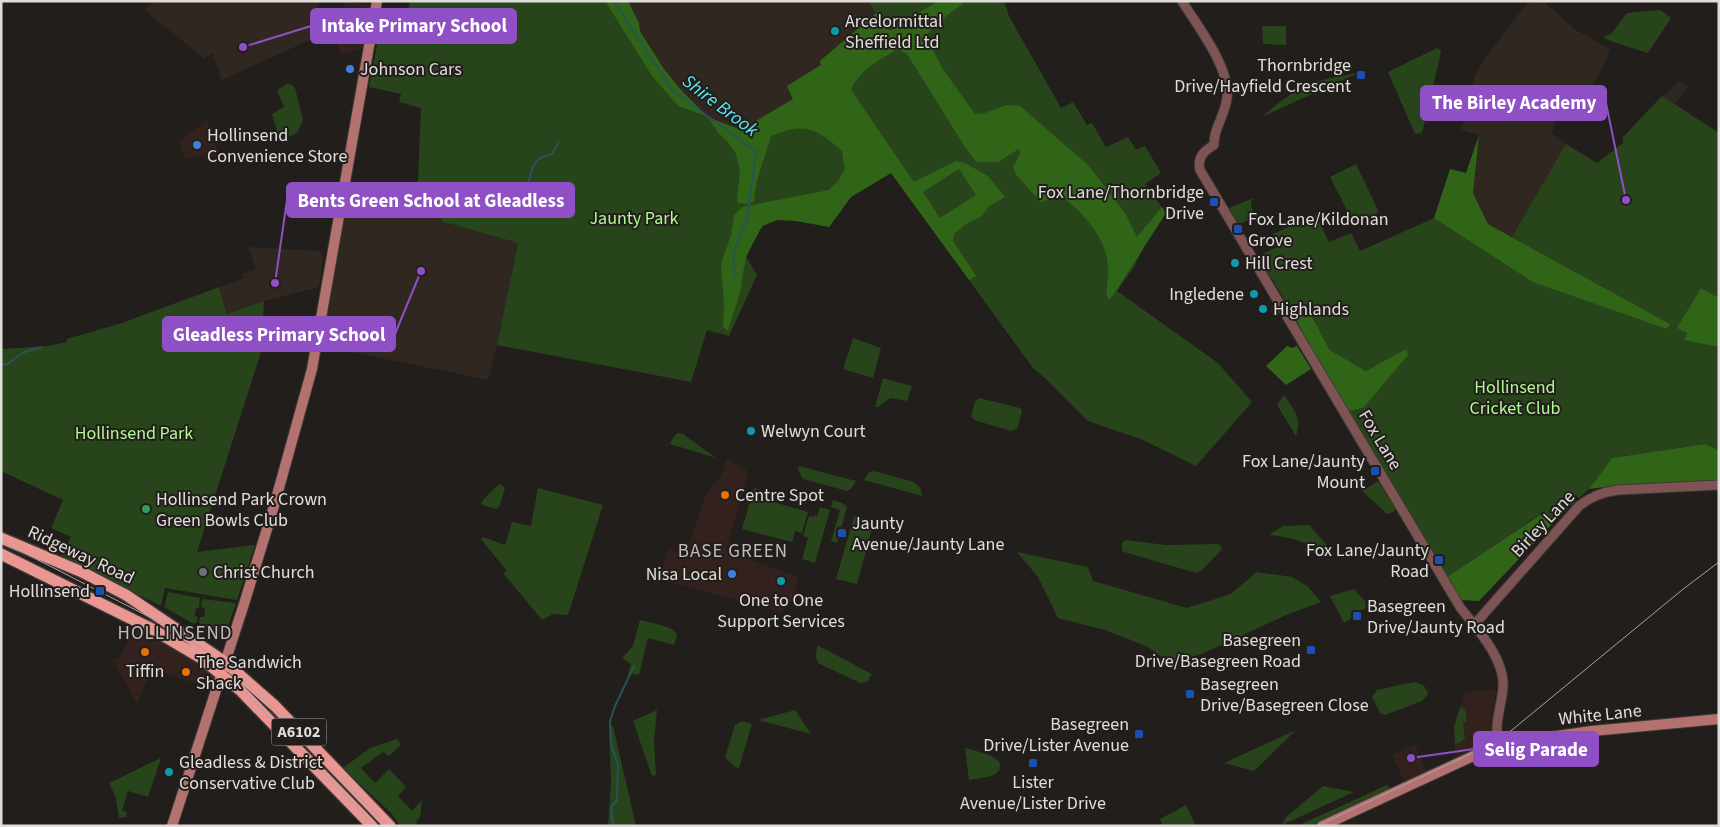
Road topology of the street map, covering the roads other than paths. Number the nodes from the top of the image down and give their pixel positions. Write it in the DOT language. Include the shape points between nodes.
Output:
graph roads {
  1 [pos="377,1"];
  2 [pos="1182,1"];
  3 [pos="1719,485"];
  4 [pos="1,538"];
  5 [pos="1,554"];
  6 [pos="1474,625"];
  7 [pos="223,668"];
  8 [pos="1719,719"];
  9 [pos="1499,744"];
  10 [pos="172,826"];
  11 [pos="372,826"];
  12 [pos="390,826"];
  13 [pos="1322,826"];
  1 -- 7 [label="main road" via="312,369 274,506"];
  2 -- 6 [label="street, Fox Lane" via="1221,65 1227,89 1226,106 1214,145 1203,153 1199,161 1200,170 1460,607"];
  3 -- 6 [label="street, Birley Lane" via="1618,490 1588,498"];
  4 -- 7 [label="highway, Ridgeway Road / A6102" via="126,594"];
  5 -- 7 [label="highway, Ridgeway Road / A6102"];
  6 -- 9 [label="street, Fox Lane" via="1491,649 1503,678 1497,727"];
  7 -- 10 [label="main road"];
  7 -- 11 [label="highway, Ridgeway Road / A6102"];
  7 -- 12 [label="highway, Ridgeway Road / A6102" via="274,706"];
  8 -- 9 [label="main road, White Lane" via="1592,730"];
  9 -- 13 [label="main road, White Lane"];
}
